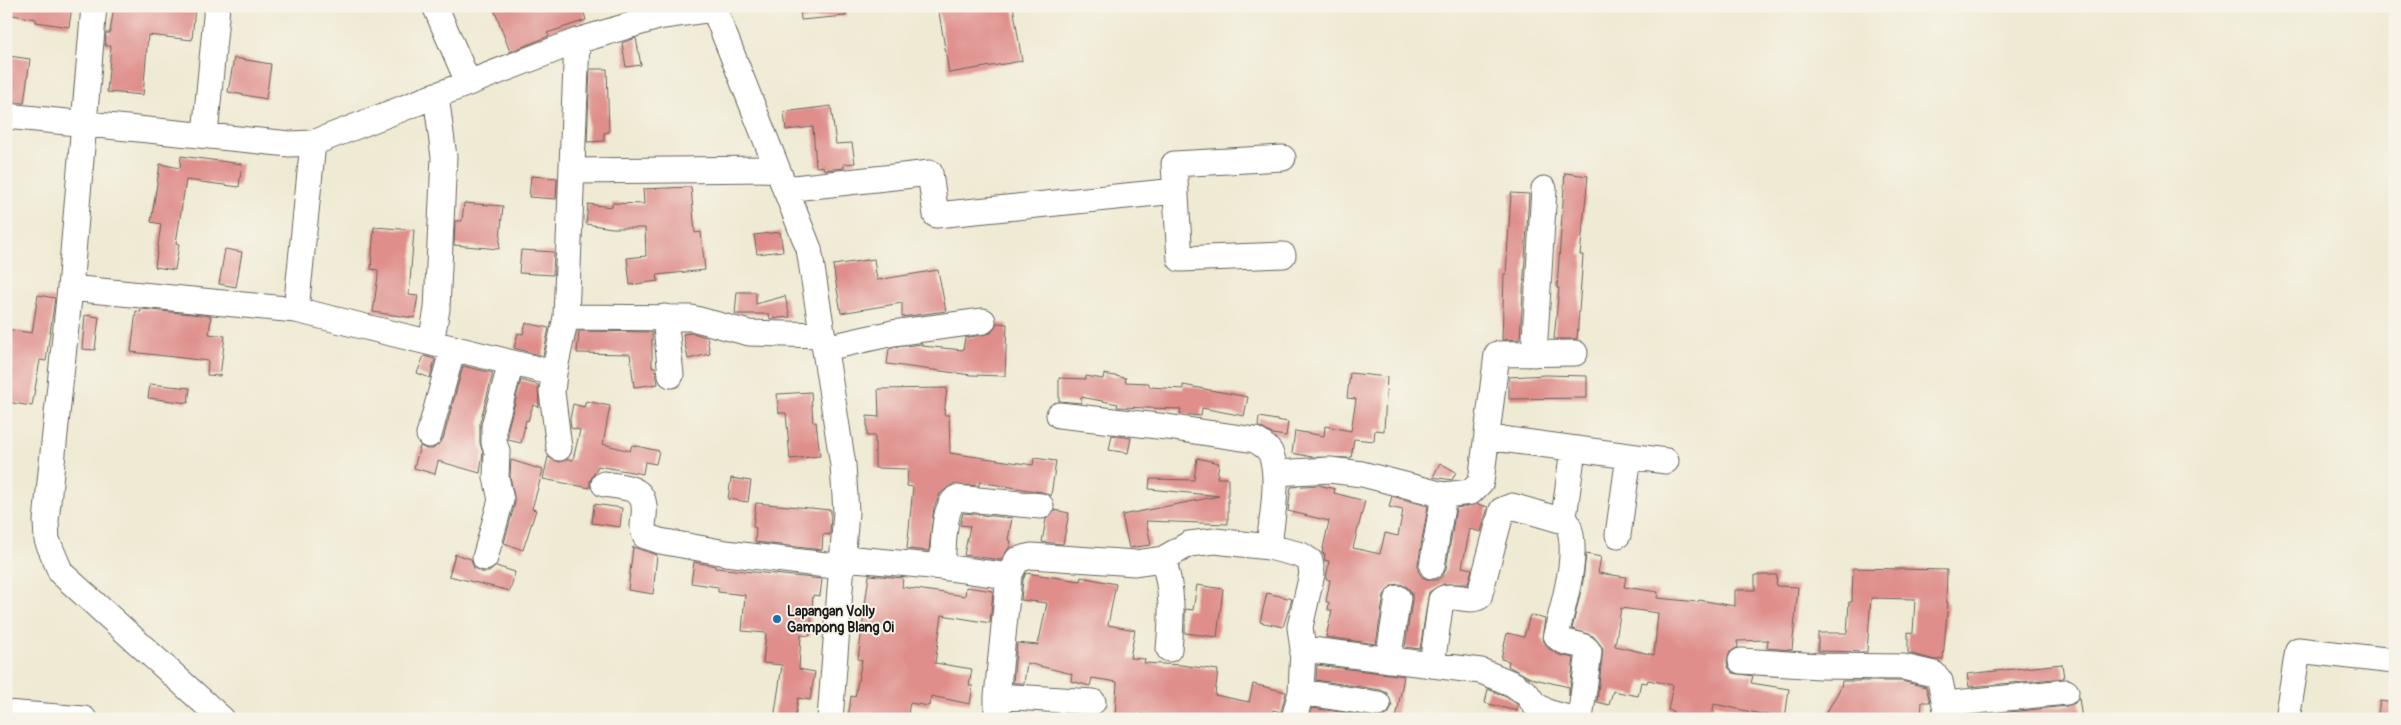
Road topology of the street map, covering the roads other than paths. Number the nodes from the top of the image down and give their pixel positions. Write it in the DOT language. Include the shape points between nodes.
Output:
graph roads {
  1 [pos="94,6"];
  2 [pos="217,6"];
  3 [pos="435,6"];
  4 [pos="719,9"];
  5 [pos="656,12"];
  6 [pos="577,40"];
  7 [pos="468,82"];
  8 [pos="436,95"];
  9 [pos="6,116"];
  10 [pos="84,122"];
  11 [pos="205,135"];
  12 [pos="313,143"];
  13 [pos="1283,158"];
  14 [pos="573,172"];
  15 [pos="781,179"];
  16 [pos="1544,190"];
  17 [pos="1176,191"];
  18 [pos="1283,255"];
  19 [pos="70,288"];
  20 [pos="296,310"];
  21 [pos="566,317"];
  22 [pos="665,317"];
  23 [pos="983,321"];
  24 [pos="825,341"];
  25 [pos="442,345"];
  26 [pos="1575,353"];
  27 [pos="1534,354"];
  28 [pos="511,363"];
  29 [pos="554,373"];
  30 [pos="671,375"];
  31 [pos="1059,415"];
  32 [pos="429,435"];
  33 [pos="1487,437"];
  34 [pos="559,448"];
  35 [pos="1574,449"];
  36 [pos="1629,456"];
  37 [pos="1666,461"];
  38 [pos="1275,473"];
  39 [pos="604,484"];
  40 [pos="1444,495"];
  41 [pos="1041,506"];
  42 [pos="1565,510"];
  43 [pos="1618,535"];
  44 [pos="1269,547"];
  45 [pos="485,558"];
  46 [pos="1163,559"];
  47 [pos="843,563"];
  48 [pos="1432,566"];
  49 [pos="942,567"];
  50 [pos="1009,576"];
  51 [pos="1398,598"];
  52 [pos="1169,649"];
  53 [pos="1303,649"];
  54 [pos="1388,660"];
  55 [pos="1741,661"];
  56 [pos="2394,661"];
  57 [pos="1432,665"];
  58 [pos="1302,692"];
  59 [pos="2066,692"];
  60 [pos="1093,702"];
  61 [pos="1378,704"];
  62 [pos="997,708"];
  63 [pos="1947,712"];
  64 [pos="6,713"];
  65 [pos="84,719"];
  66 [pos="222,719"];
  67 [pos="830,719"];
  68 [pos="1294,719"];
  69 [pos="1571,719"];
  70 [pos="1580,719"];
  71 [pos="2287,719"];
  1 -- 10 [label="street"];
  2 -- 11 [label="street"];
  3 -- 7 [label="street"];
  4 -- 5 [label="street"];
  4 -- 15 [label="street"];
  5 -- 6 [label="street"];
  6 -- 7 [label="street"];
  6 -- 14 [label="street"];
  7 -- 8 [label="street"];
  8 -- 12 [label="street"];
  8 -- 25 [label="street" via="443,166 437,309"];
  9 -- 10 [label="street"];
  10 -- 11 [label="street"];
  10 -- 19 [label="street"];
  11 -- 12 [label="street" via="290,144"];
  12 -- 20 [label="street"];
  13 -- 17 [label="street" via="1174,164"];
  14 -- 15 [label="street"];
  14 -- 21 [label="street"];
  15 -- 17 [label="street" via="930,173 936,215"];
  15 -- 24 [label="street" via="810,249"];
  16 -- 27 [label="street"];
  17 -- 18 [label="street" via="1180,259"];
  19 -- 20 [label="street"];
  19 -- 66 [label="street" via="46,521 47,540 61,573"];
  20 -- 25 [label="street"];
  21 -- 22 [label="street"];
  21 -- 29 [label="street"];
  22 -- 24 [label="street" via="692,318 749,333"];
  22 -- 30 [label="street"];
  23 -- 24 [label="street"];
  24 -- 47 [label="street" via="843,465 846,512"];
  25 -- 28 [label="street"];
  25 -- 32 [label="street"];
  26 -- 27 [label="street"];
  27 -- 33 [label="street" via="1497,354"];
  28 -- 29 [label="street"];
  28 -- 45 [label="street" via="494,426 496,477 501,500"];
  29 -- 34 [label="street" via="552,392"];
  31 -- 38 [label="street" via="1167,426 1255,440 1269,452"];
  33 -- 35 [label="street"];
  33 -- 40 [label="street" via="1481,482 1471,492"];
  35 -- 36 [label="street"];
  35 -- 42 [label="street"];
  36 -- 37 [label="street"];
  36 -- 43 [label="street"];
  38 -- 40 [label="street" via="1330,470 1362,474"];
  38 -- 44 [label="street"];
  39 -- 47 [label="street" via="633,489 641,495 645,504 642,530 645,536 660,541 726,553"];
  40 -- 48 [label="street"];
  41 -- 49 [label="street" via="956,498 947,512"];
  44 -- 46 [label="street" via="1198,542"];
  44 -- 53 [label="street" via="1301,555 1310,561 1312,574 1300,627"];
  46 -- 50 [label="street" via="1135,563 1031,556 1017,560"];
  46 -- 52 [label="street" via="1172,600"];
  47 -- 49 [label="street"];
  47 -- 67 [label="street"];
  49 -- 50 [label="street"];
  50 -- 62 [label="street"];
  51 -- 54 [label="street"];
  53 -- 54 [label="street"];
  53 -- 58 [label="street"];
  54 -- 57 [label="street"];
  55 -- 63 [label="street" via="1915,669 1937,677"];
  56 -- 71 [label="street" via="2298,650"];
  57 -- 69 [label="street" via="1481,671 1499,677 1527,694 1534,704 1547,712"];
  57 -- 70 [label="street" via="1442,600 1446,597 1470,599 1480,596 1502,510 1512,506 1567,522 1572,533 1572,553 1556,635 1584,646 1589,652"];
  58 -- 61 [label="street"];
  58 -- 68 [label="street"];
  59 -- 63 [label="street"];
  60 -- 62 [label="street"];
  64 -- 65 [label="street"];
}
